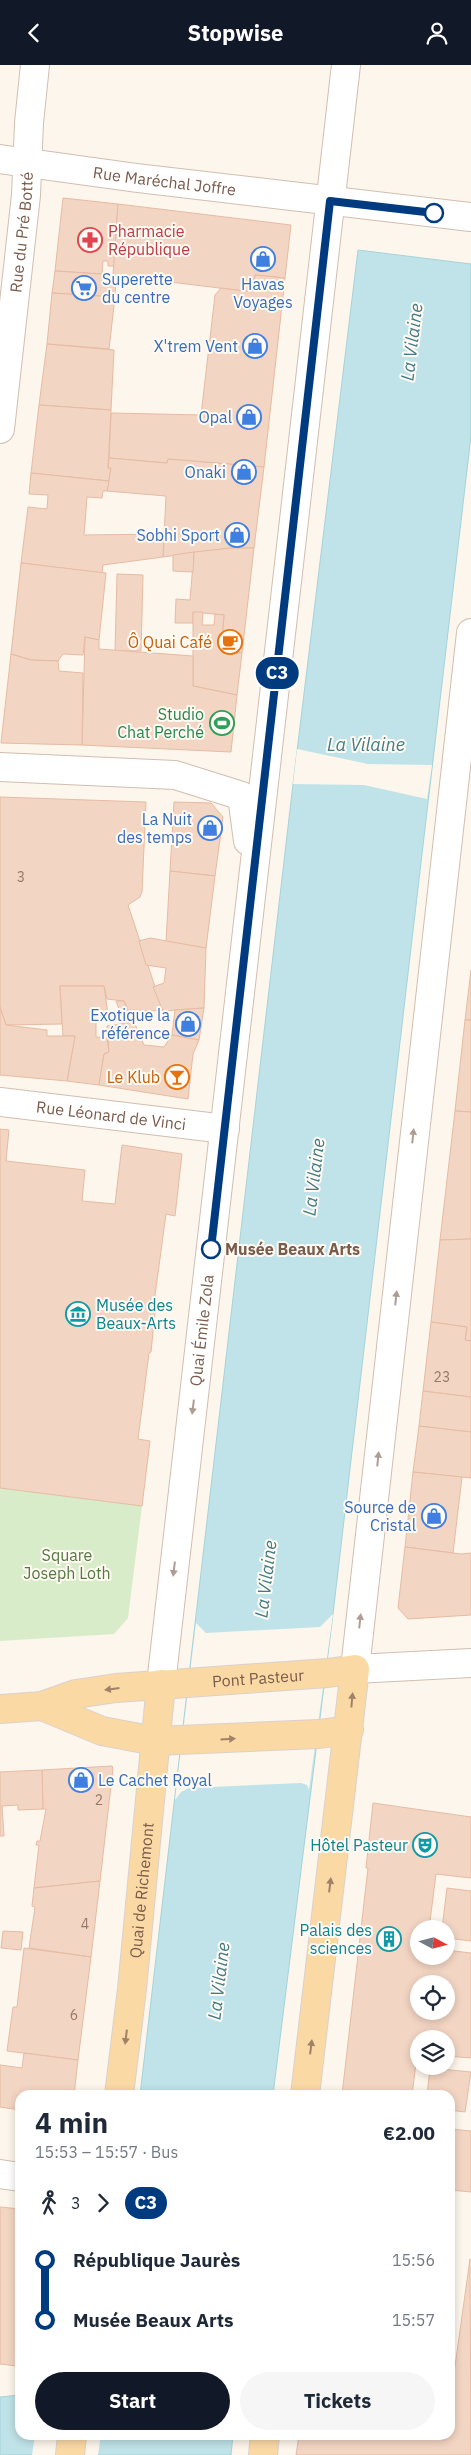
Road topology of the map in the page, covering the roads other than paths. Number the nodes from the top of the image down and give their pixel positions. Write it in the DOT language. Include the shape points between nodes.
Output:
graph roads {
  1 [pos="35,65"];
  2 [pos="346,65"];
  3 [pos="0,159"];
  4 [pos="27,163"];
  5 [pos="330,201"];
  6 [pos="471,217"];
  7 [pos="5,340"];
  8 [pos="0,429"];
  9 [pos="471,633"];
  10 [pos="0,767"];
  11 [pos="253,882"];
  12 [pos="0,1102"];
  13 [pos="224,1129"];
  14 [pos="471,1663"];
  15 [pos="355,1669"];
  16 [pos="174,1683"];
  17 [pos="42,1706"];
  18 [pos="0,1709"];
  19 [pos="349,1730"];
  20 [pos="167,1741"];
  21 [pos="121,2090"];
  22 [pos="306,2090"];
  23 [pos="0,2174"];
  24 [pos="15,2176"];
  25 [pos="72,2440"];
  26 [pos="265,2440"];
  27 [pos="70,2455"];
  28 [pos="263,2455"];
  1 -- 4 [label="street, Rue du Pré Botté"];
  2 -- 5 [label="street, Quai Émile Zola"];
  3 -- 4 [label="street, Rue Maréchal Joffre"];
  4 -- 5 [label="street, Rue Maréchal Joffre"];
  4 -- 7 [label="street, Rue du Pré Botté" via="26,195"];
  5 -- 6 [label="street, Rue Maréchal Joffre"];
  5 -- 11 [label="street, Quai Émile Zola"];
  7 -- 8 [label="street, Rue du Pré Botté"];
  15 -- 9 [label="street, one-way"];
  10 -- 11 [label="street" via="175,775 242,796"];
  11 -- 13 [label="street, Quai Émile Zola"];
  12 -- 13 [label="street, Rue Léonard de Vinci"];
  13 -- 16 [label="street, Quai Émile Zola, one-way"];
  14 -- 15 [label="street"];
  15 -- 16 [label="main road, Pont Pasteur"];
  19 -- 15 [label="main road, one-way"];
  16 -- 17 [label="main road, Pont Pasteur, one-way" via="76,1694"];
  16 -- 20 [label="main road, Quai de Richemont"];
  17 -- 18 [label="main road"];
  17 -- 20 [label="main road" via="102,1731"];
  20 -- 19 [label="main road, one-way"];
  22 -- 19 [label="main road, one-way"];
  20 -- 21 [label="main road, Quai de Richemont, one-way"];
  23 -- 24 [label="street"];
  25 -- 27 [label="main road"];
  26 -- 28 [label="main road"];
}
